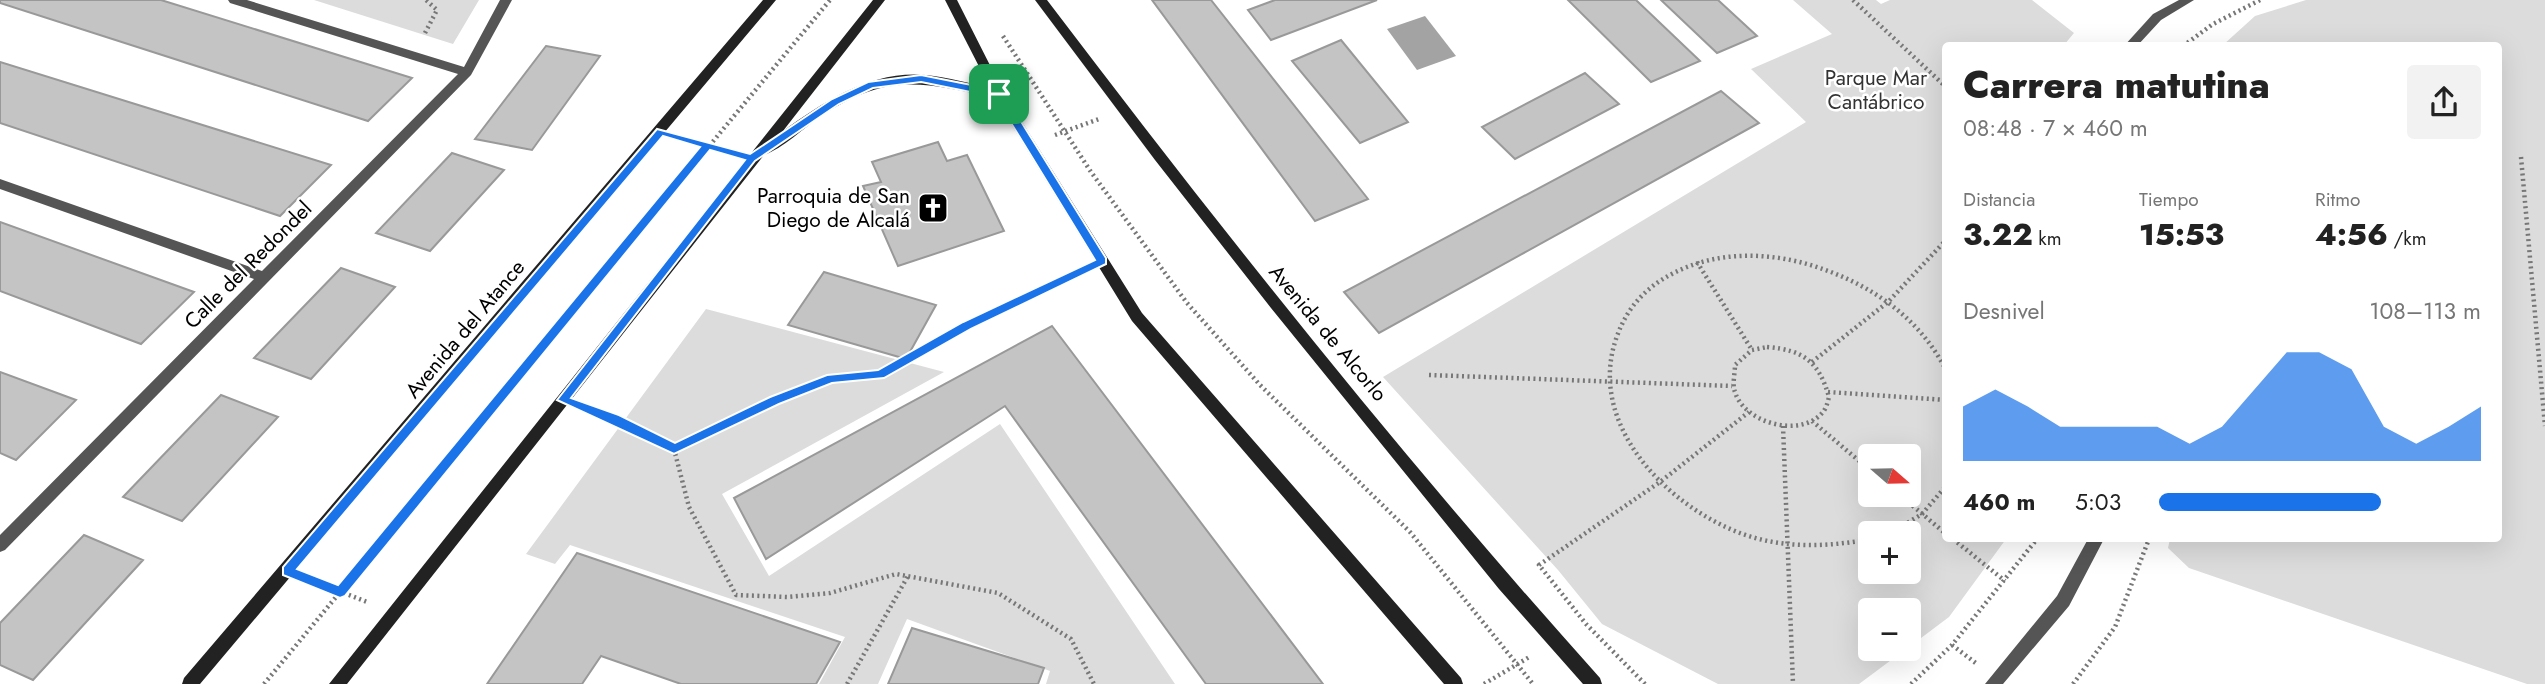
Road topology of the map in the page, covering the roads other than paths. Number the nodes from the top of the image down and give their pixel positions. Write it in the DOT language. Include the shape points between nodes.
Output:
graph roads {
  1 [pos="233,0"];
  2 [pos="506,0"];
  3 [pos="770,0"];
  4 [pos="879,0"];
  5 [pos="951,0"];
  6 [pos="1041,0"];
  7 [pos="2188,0"];
  8 [pos="2134,42"];
  9 [pos="467,72"];
  10 [pos="999,94"];
  11 [pos="752,158"];
  12 [pos="0,184"];
  13 [pos="265,278"];
  14 [pos="2094,542"];
  15 [pos="1,543"];
  16 [pos="190,684"];
  17 [pos="337,684"];
  18 [pos="1455,684"];
  19 [pos="1594,684"];
  20 [pos="1993,684"];
  1 -- 9 [label="street"];
  2 -- 9 [label="street, Calle del Redondel"];
  3 -- 16 [label="street, Avenida del Atance"];
  4 -- 11 [label="street"];
  5 -- 10 [label="street"];
  6 -- 19 [label="street, Avenida de Alcorlo" via="1276,304 1505,584"];
  7 -- 8 [label="street" via="2157,17"];
  9 -- 13 [label="street, Calle del Redondel"];
  10 -- 11 [label="street" via="921,79 872,84 835,101"];
  10 -- 18 [label="street" via="1137,317"];
  11 -- 17 [label="street"];
  12 -- 13 [label="street"];
  13 -- 15 [label="street, Calle del Redondel"];
  14 -- 20 [label="street" via="2063,601"];
}
